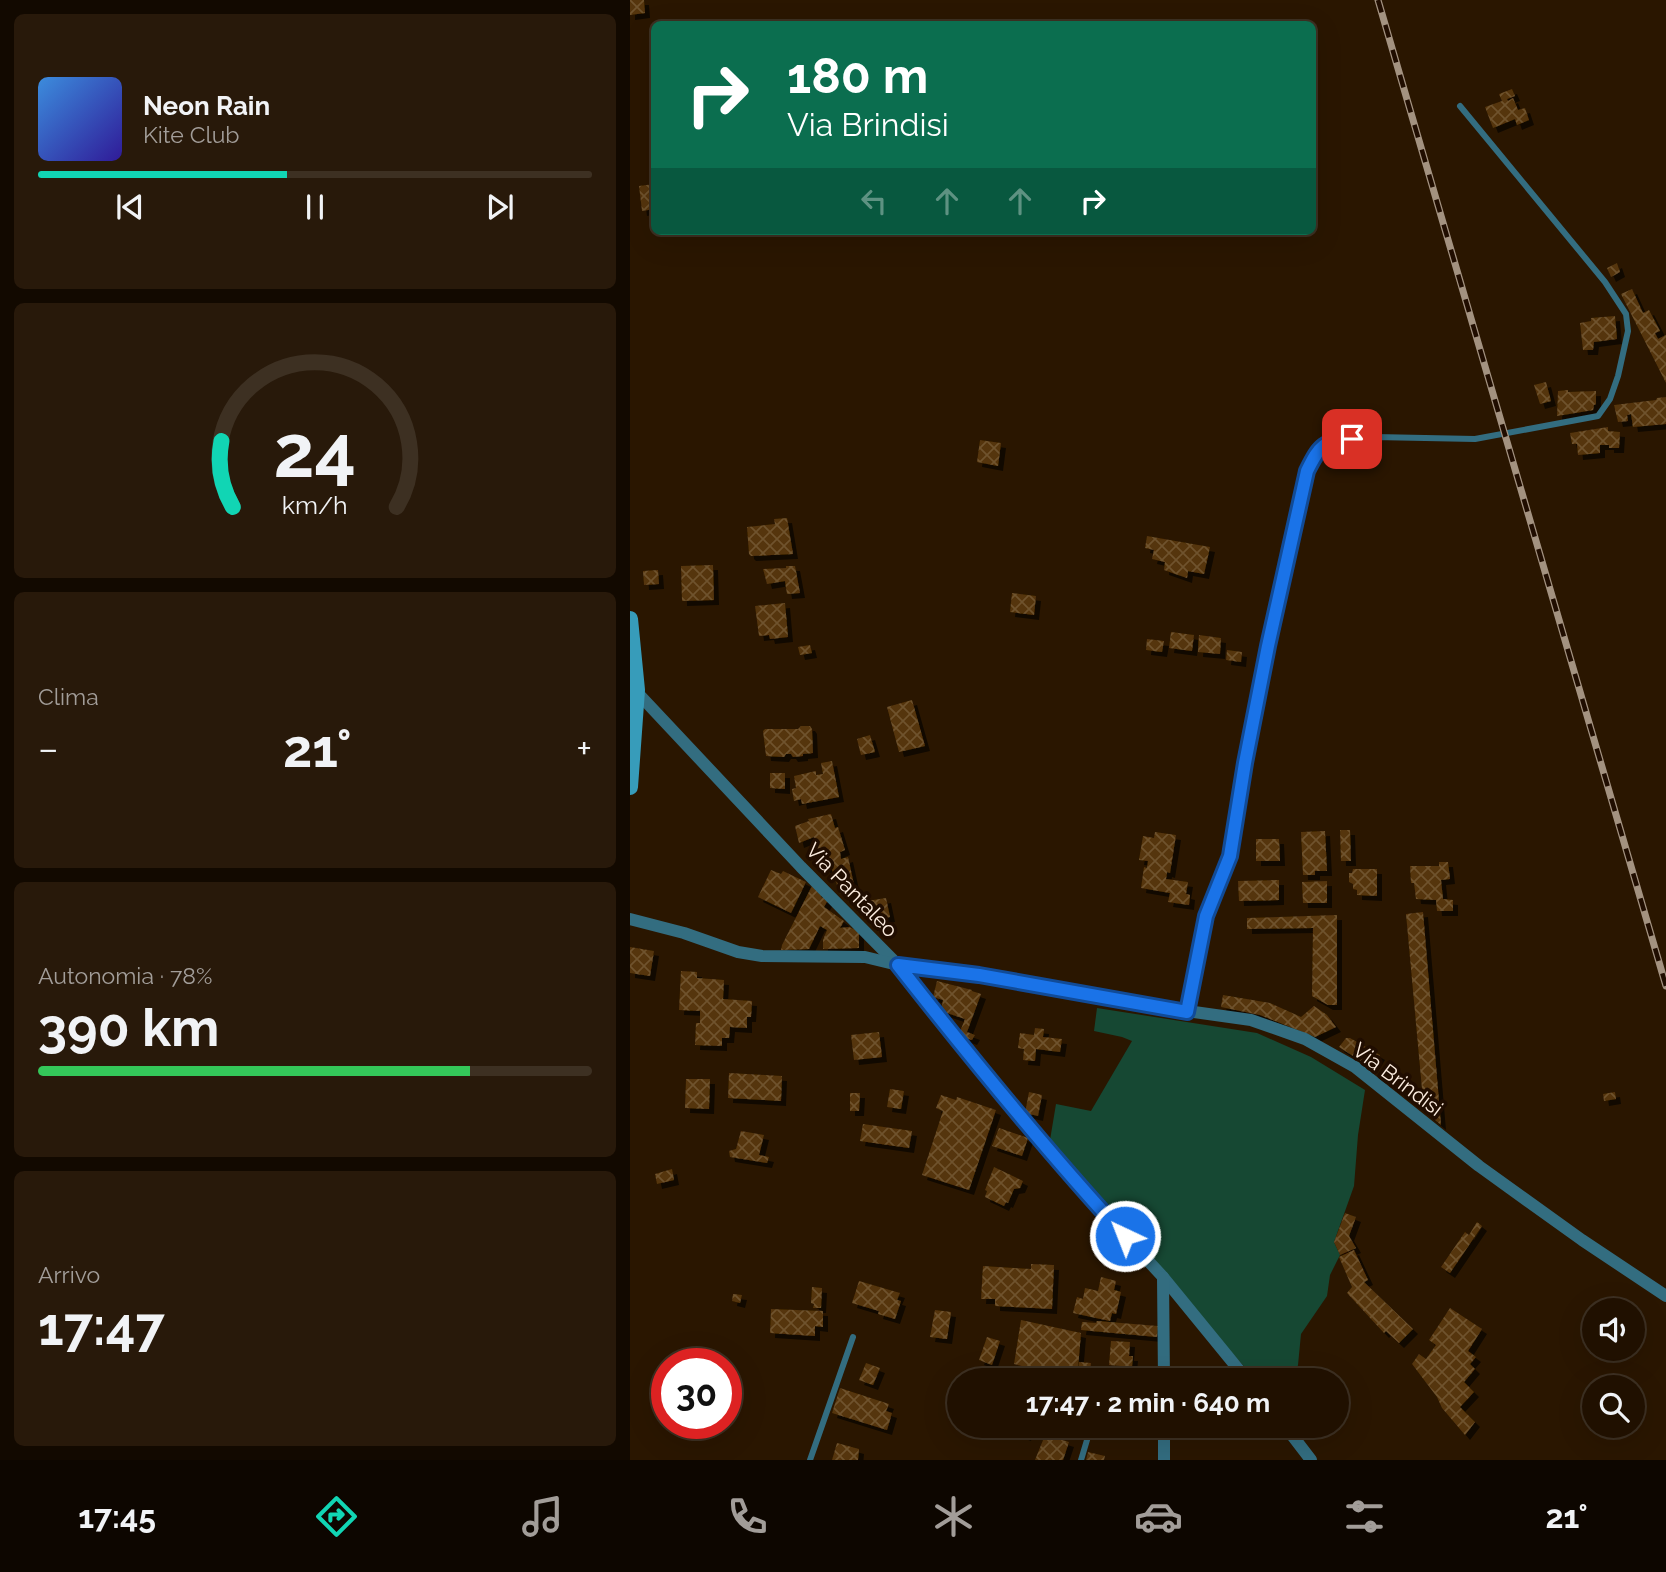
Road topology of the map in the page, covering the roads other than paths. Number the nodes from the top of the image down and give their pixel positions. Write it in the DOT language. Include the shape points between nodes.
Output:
graph roads {
  1 [pos="1460,106"];
  2 [pos="630,619"];
  3 [pos="634,689"];
  4 [pos="630,787"];
  5 [pos="630,919"];
  6 [pos="898,965"];
  7 [pos="1187,1012"];
  8 [pos="1163,1277"];
  9 [pos="1666,1296"];
  10 [pos="853,1337"];
  11 [pos="1164,1368"];
  12 [pos="1237,1368"];
  13 [pos="1088,1438"];
  14 [pos="1164,1438"];
  15 [pos="1294,1438"];
  16 [pos="810,1460"];
  17 [pos="1081,1460"];
  18 [pos="1164,1460"];
  19 [pos="1311,1460"];
  1 -- 7 [label="lane" via="1605,282 1626,314 1628,331 1618,376 1598,416 1475,439 1329,440 1317,450 1307,471 1273,621 1230,856 1206,916"];
  2 -- 3 [label="main road"];
  3 -- 4 [label="main road"];
  3 -- 6 [label="street, Via Pantaleo"];
  5 -- 6 [label="street, Via Brindisi" via="738,953 865,957"];
  6 -- 7 [label="street, Via Brindisi"];
  6 -- 8 [label="street, Via Pantaleo" via="1069,1175"];
  7 -- 9 [label="street, Via Brindisi" via="1251,1020 1305,1039 1355,1067 1479,1166"];
  8 -- 11 [label="street"];
  8 -- 12 [label="street, Via Pantaleo"];
  10 -- 16 [label="lane"];
  13 -- 17 [label="lane"];
  14 -- 18 [label="street"];
  15 -- 19 [label="street"];
}
